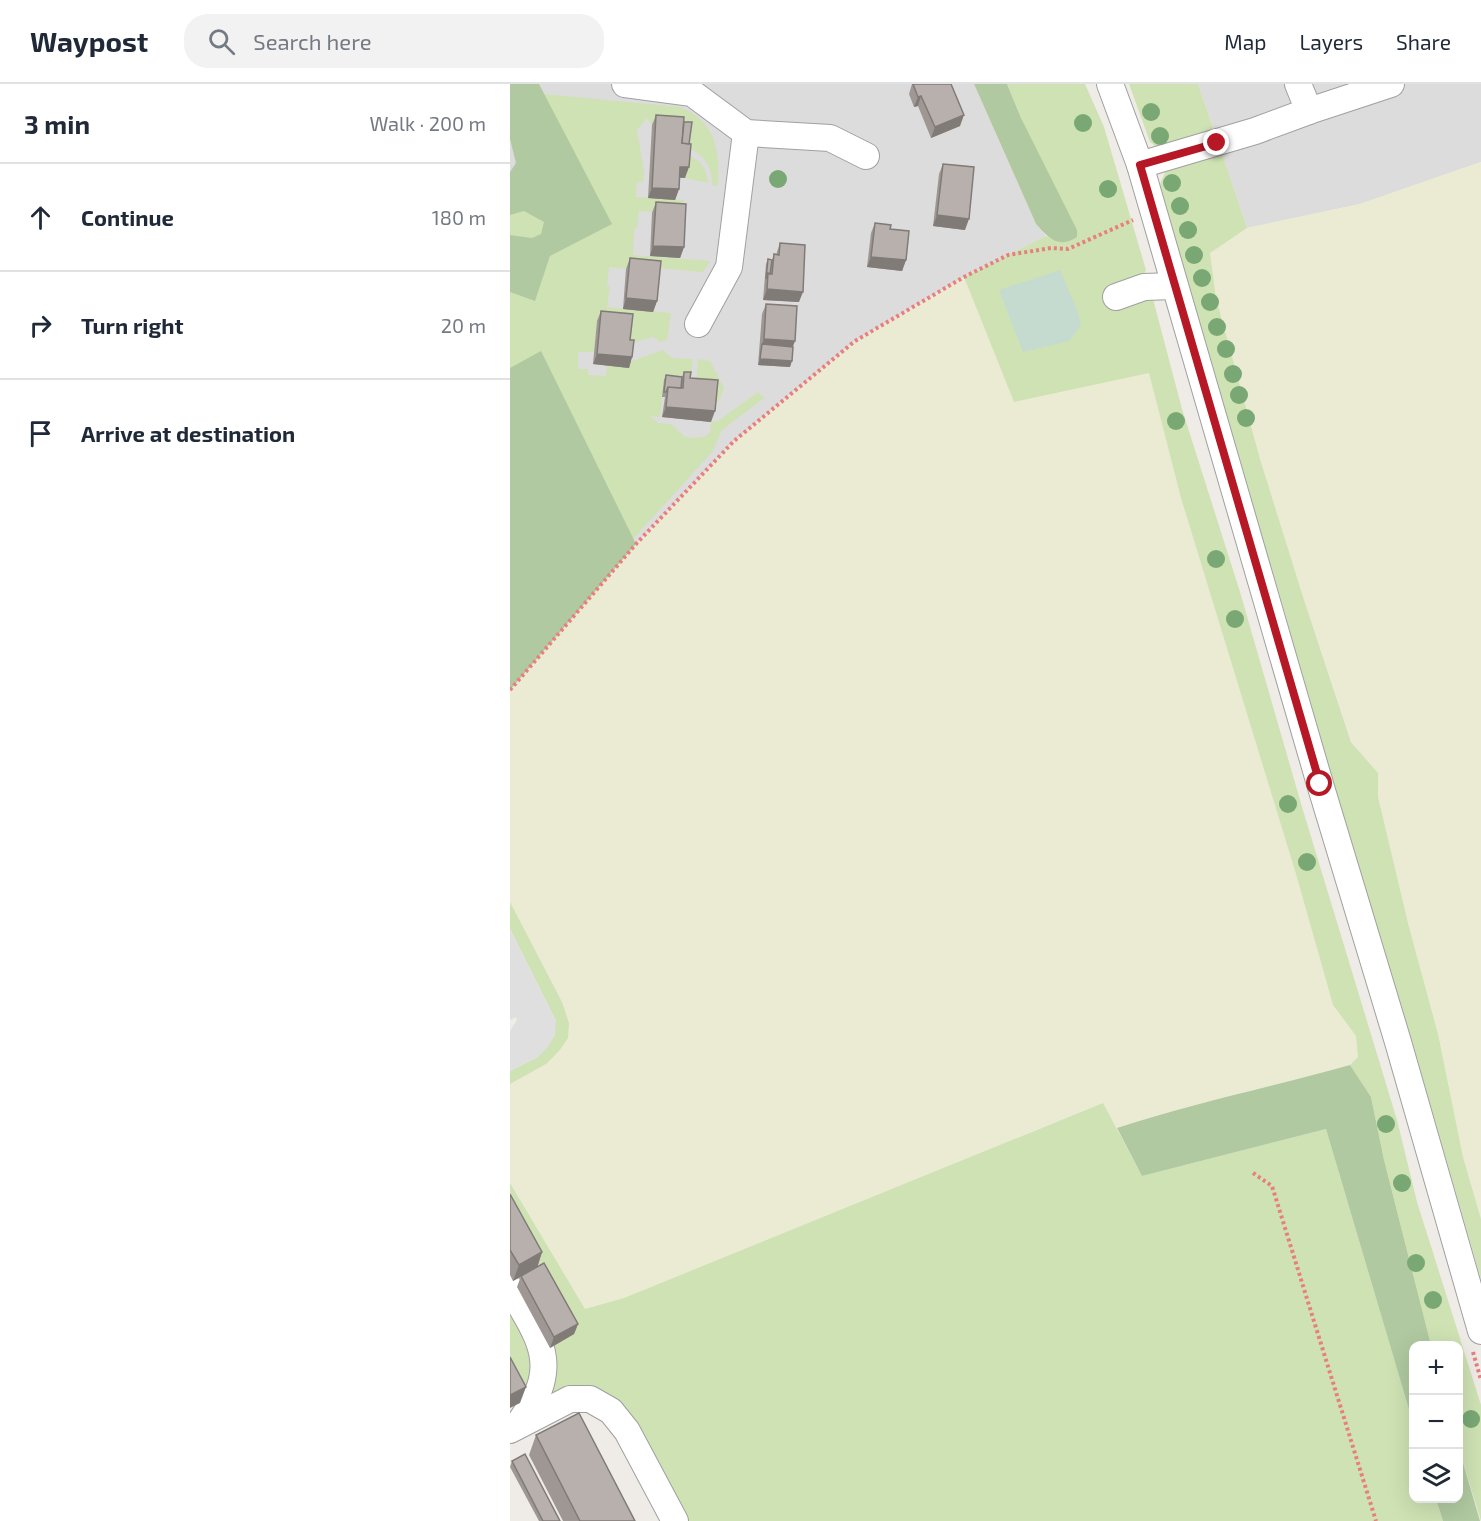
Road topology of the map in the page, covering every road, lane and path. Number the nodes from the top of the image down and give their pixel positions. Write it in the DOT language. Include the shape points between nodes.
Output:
graph roads {
  1 [pos="625,84"];
  2 [pos="1110,84"];
  3 [pos="1298,84"];
  4 [pos="1391,84"];
  5 [pos="1309,111"];
  6 [pos="746,133"];
  7 [pos="866,156"];
  8 [pos="1140,165"];
  9 [pos="1139,218"];
  10 [pos="1174,286"];
  11 [pos="1116,297"];
  12 [pos="698,324"];
  13 [pos="510,690"];
  14 [pos="1253,1173"];
  15 [pos="510,1288"];
  16 [pos="1481,1331"];
  17 [pos="514,1428"];
  18 [pos="675,1521"];
  19 [pos="1376,1521"];
  1 -- 6 [label="street" via="692,93"];
  2 -- 8 [label="street"];
  3 -- 5 [label="street"];
  4 -- 5 [label="street"];
  5 -- 8 [label="street"];
  6 -- 7 [label="street" via="830,138"];
  6 -- 12 [label="street" via="729,267"];
  8 -- 10 [label="street"];
  9 -- 13 [label="path" via="1068,249 1008,255 964,276 855,341 734,441 636,544"];
  10 -- 11 [label="street" via="1144,287"];
  10 -- 16 [label="street"];
  14 -- 19 [label="path" via="1272,1186"];
  15 -- 17 [label="street" via="539,1340 543,1356 540,1387"];
  17 -- 18 [label="street" via="570,1399 590,1399 610,1411 627,1431"];
}
